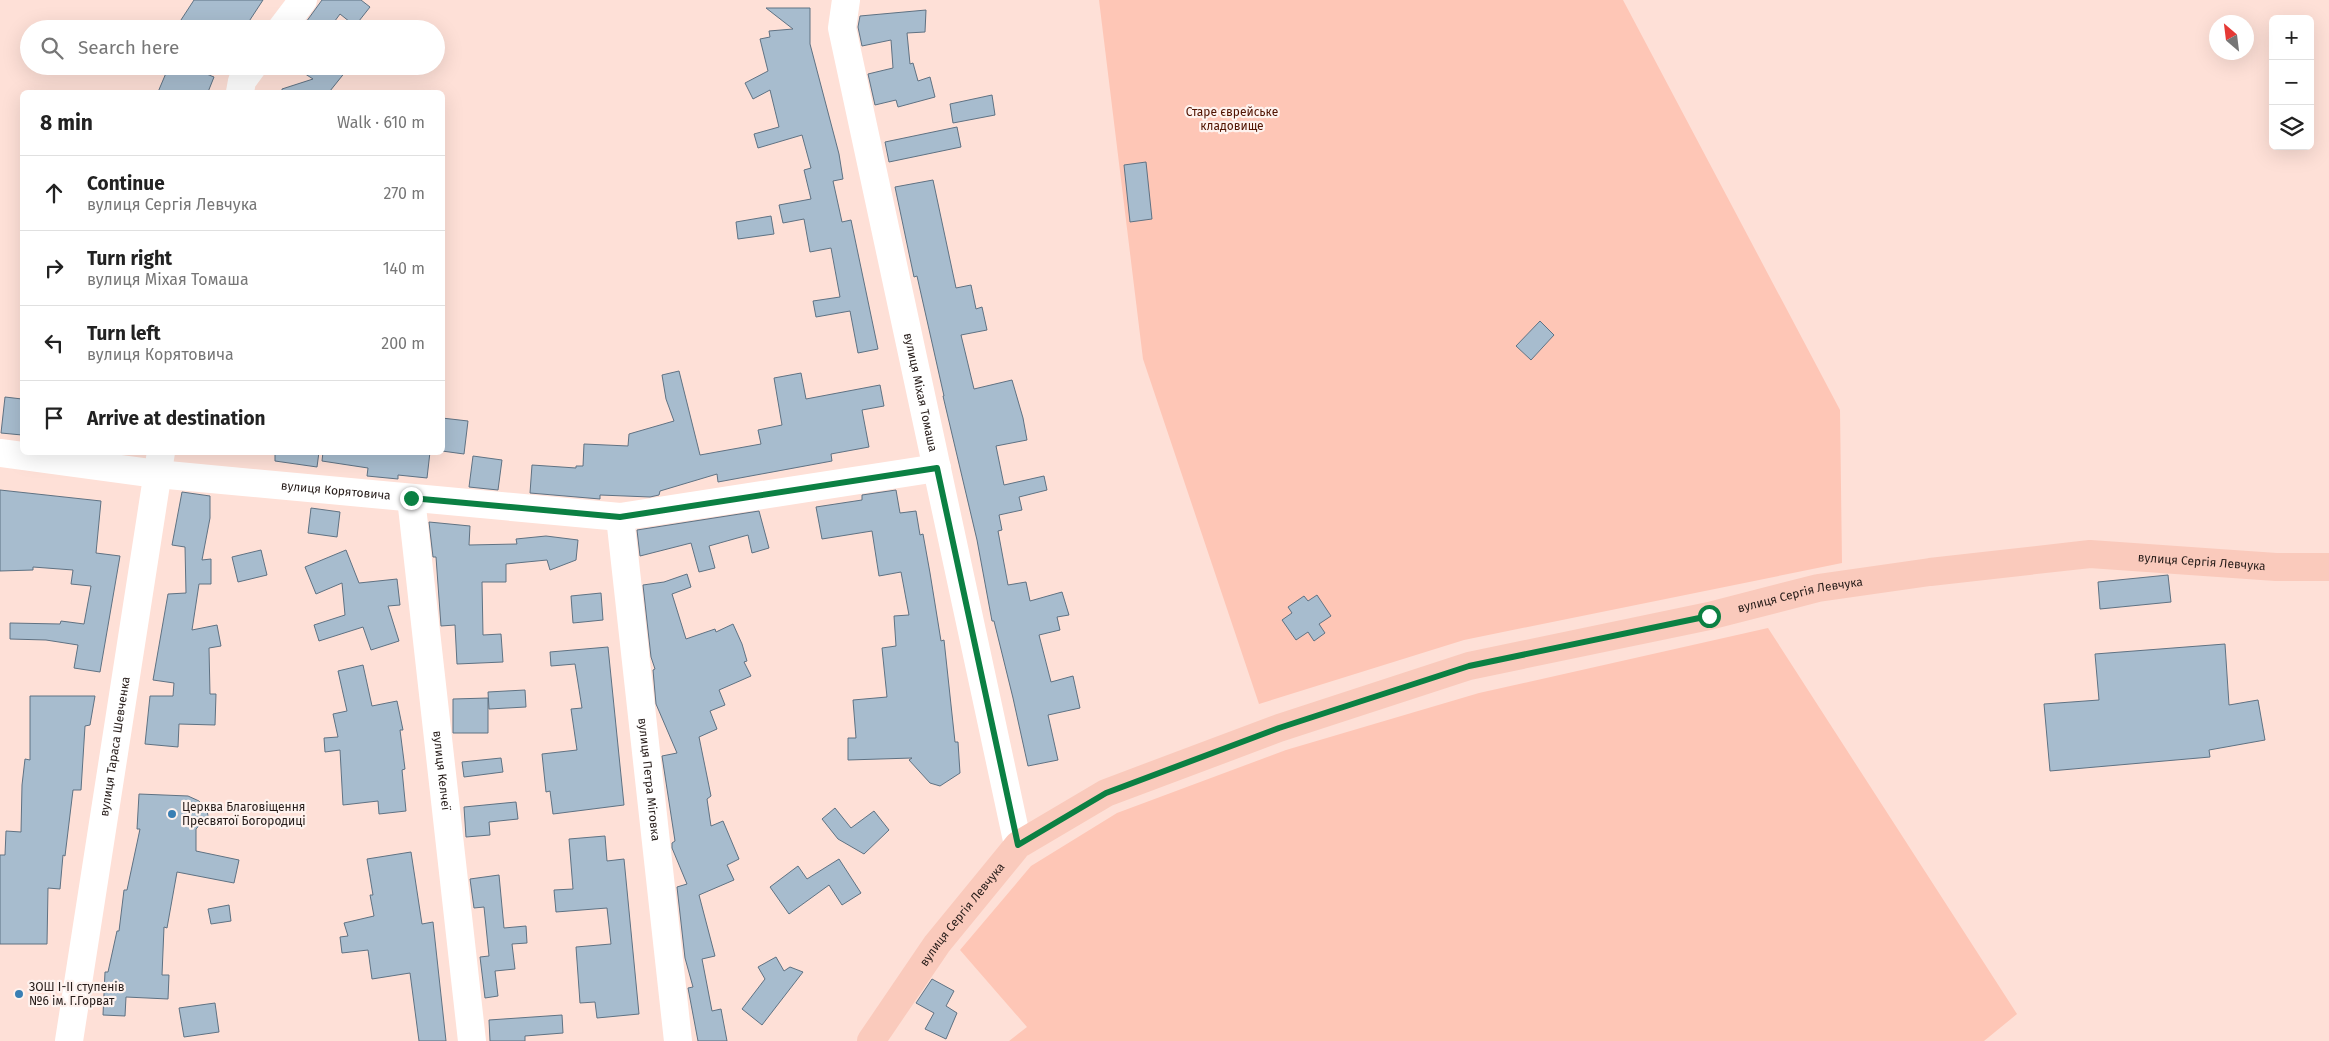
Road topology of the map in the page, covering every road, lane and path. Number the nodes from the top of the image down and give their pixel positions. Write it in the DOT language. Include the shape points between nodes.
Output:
graph roads {
  1 [pos="303,0"];
  2 [pos="846,0"];
  3 [pos="288,20"];
  4 [pos="247,75"];
  5 [pos="240,90"];
  6 [pos="0,453"];
  7 [pos="20,454"];
  8 [pos="32,455"];
  9 [pos="159,463"];
  10 [pos="937,468"];
  11 [pos="411,498"];
  12 [pos="620,517"];
  13 [pos="2329,568"];
  14 [pos="1018,845"];
  15 [pos="69,1041"];
  16 [pos="472,1041"];
  17 [pos="678,1041"];
  18 [pos="871,1041"];
  1 -- 3 [label="street"];
  2 -- 10 [label="street, вулиця Міхая Томаша" via="842,28"];
  4 -- 5 [label="street"];
  6 -- 7 [label="street, вулиця Корятовича"];
  8 -- 9 [label="street, вулиця Корятовича"];
  9 -- 11 [label="street, вулиця Корятовича"];
  9 -- 15 [label="street, вулиця Тараса Шевченка"];
  10 -- 12 [label="street, вулиця Корятовича"];
  10 -- 14 [label="street, вулиця Міхая Томаша"];
  11 -- 12 [label="street, вулиця Корятовича"];
  11 -- 16 [label="street, вулиця Келчеї"];
  12 -- 17 [label="street, вулиця Петра Міговка"];
  13 -- 14 [label="main road, вулиця Сергія Левчука" via="2090,554 1818,588 1709,616 1469,666 1279,728 1106,793"];
  14 -- 18 [label="main road, вулиця Сергія Левчука" via="937,944"];
}
